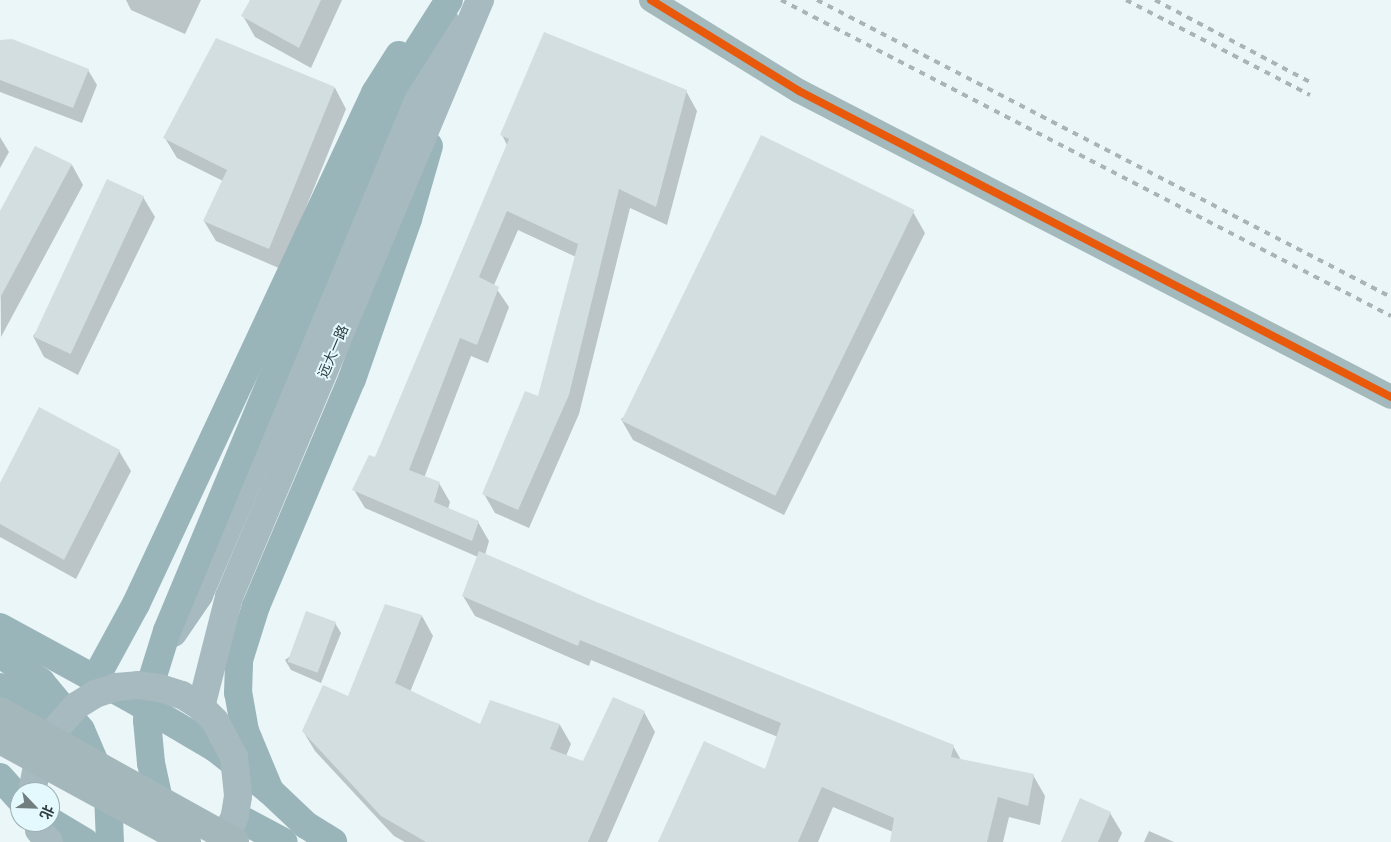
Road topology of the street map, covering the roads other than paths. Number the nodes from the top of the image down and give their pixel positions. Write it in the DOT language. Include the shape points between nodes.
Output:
graph roads {
  1 [pos="435,0"];
  2 [pos="449,0"];
  3 [pos="454,0"];
  4 [pos="480,0"];
  5 [pos="651,0"];
  6 [pos="448,76"];
  7 [pos="1391,397"];
  8 [pos="0,627"];
  9 [pos="0,654"];
  10 [pos="94,680"];
  11 [pos="138,685"];
  12 [pos="0,687"];
  13 [pos="201,707"];
  14 [pos="0,711"];
  15 [pos="59,721"];
  16 [pos="0,740"];
  17 [pos="0,777"];
  18 [pos="34,782"];
  19 [pos="10,788"];
  20 [pos="270,791"];
  21 [pos="235,829"];
  22 [pos="49,832"];
  23 [pos="84,842"];
  24 [pos="110,842"];
  25 [pos="175,842"];
  26 [pos="188,842"];
  27 [pos="223,842"];
  28 [pos="284,842"];
  29 [pos="333,842"];
  1 -- 10 [label="main road" via="375,93 141,596"];
  2 -- 25 [label="main road, bridge" via="393,88 167,631 152,679 147,720 151,763 164,820"];
  3 -- 11 [label="main road, 远大一路, bridge" via="199,595"];
  4 -- 6 [label="main road, 远大一路"];
  5 -- 7 [label="street" via="799,91"];
  6 -- 13 [label="main road, 远大一路" via="229,597"];
  6 -- 20 [label="main road" via="408,219 352,379 256,606 239,660 238,693 245,731"];
  8 -- 10 [label="main road"];
  9 -- 24 [label="main road, bridge" via="41,682 81,730 108,793"];
  10 -- 20 [label="main road" via="178,725"];
  11 -- 13 [label="main road, bridge" via="175,693"];
  11 -- 15 [label="main road, bridge" via="95,694"];
  12 -- 15 [label="main road"];
  13 -- 21 [label="main road, bridge" via="227,738 234,757 239,776"];
  14 -- 21 [label="highway, bridge"];
  15 -- 18 [label="main road, bridge" via="40,757"];
  16 -- 26 [label="highway, bridge"];
  17 -- 19 [label="main road"];
  20 -- 29 [label="main road" via="306,825"];
  21 -- 27 [label="main road, bridge"];
  21 -- 28 [label="main road"];
  22 -- 23 [label="main road"];
}
